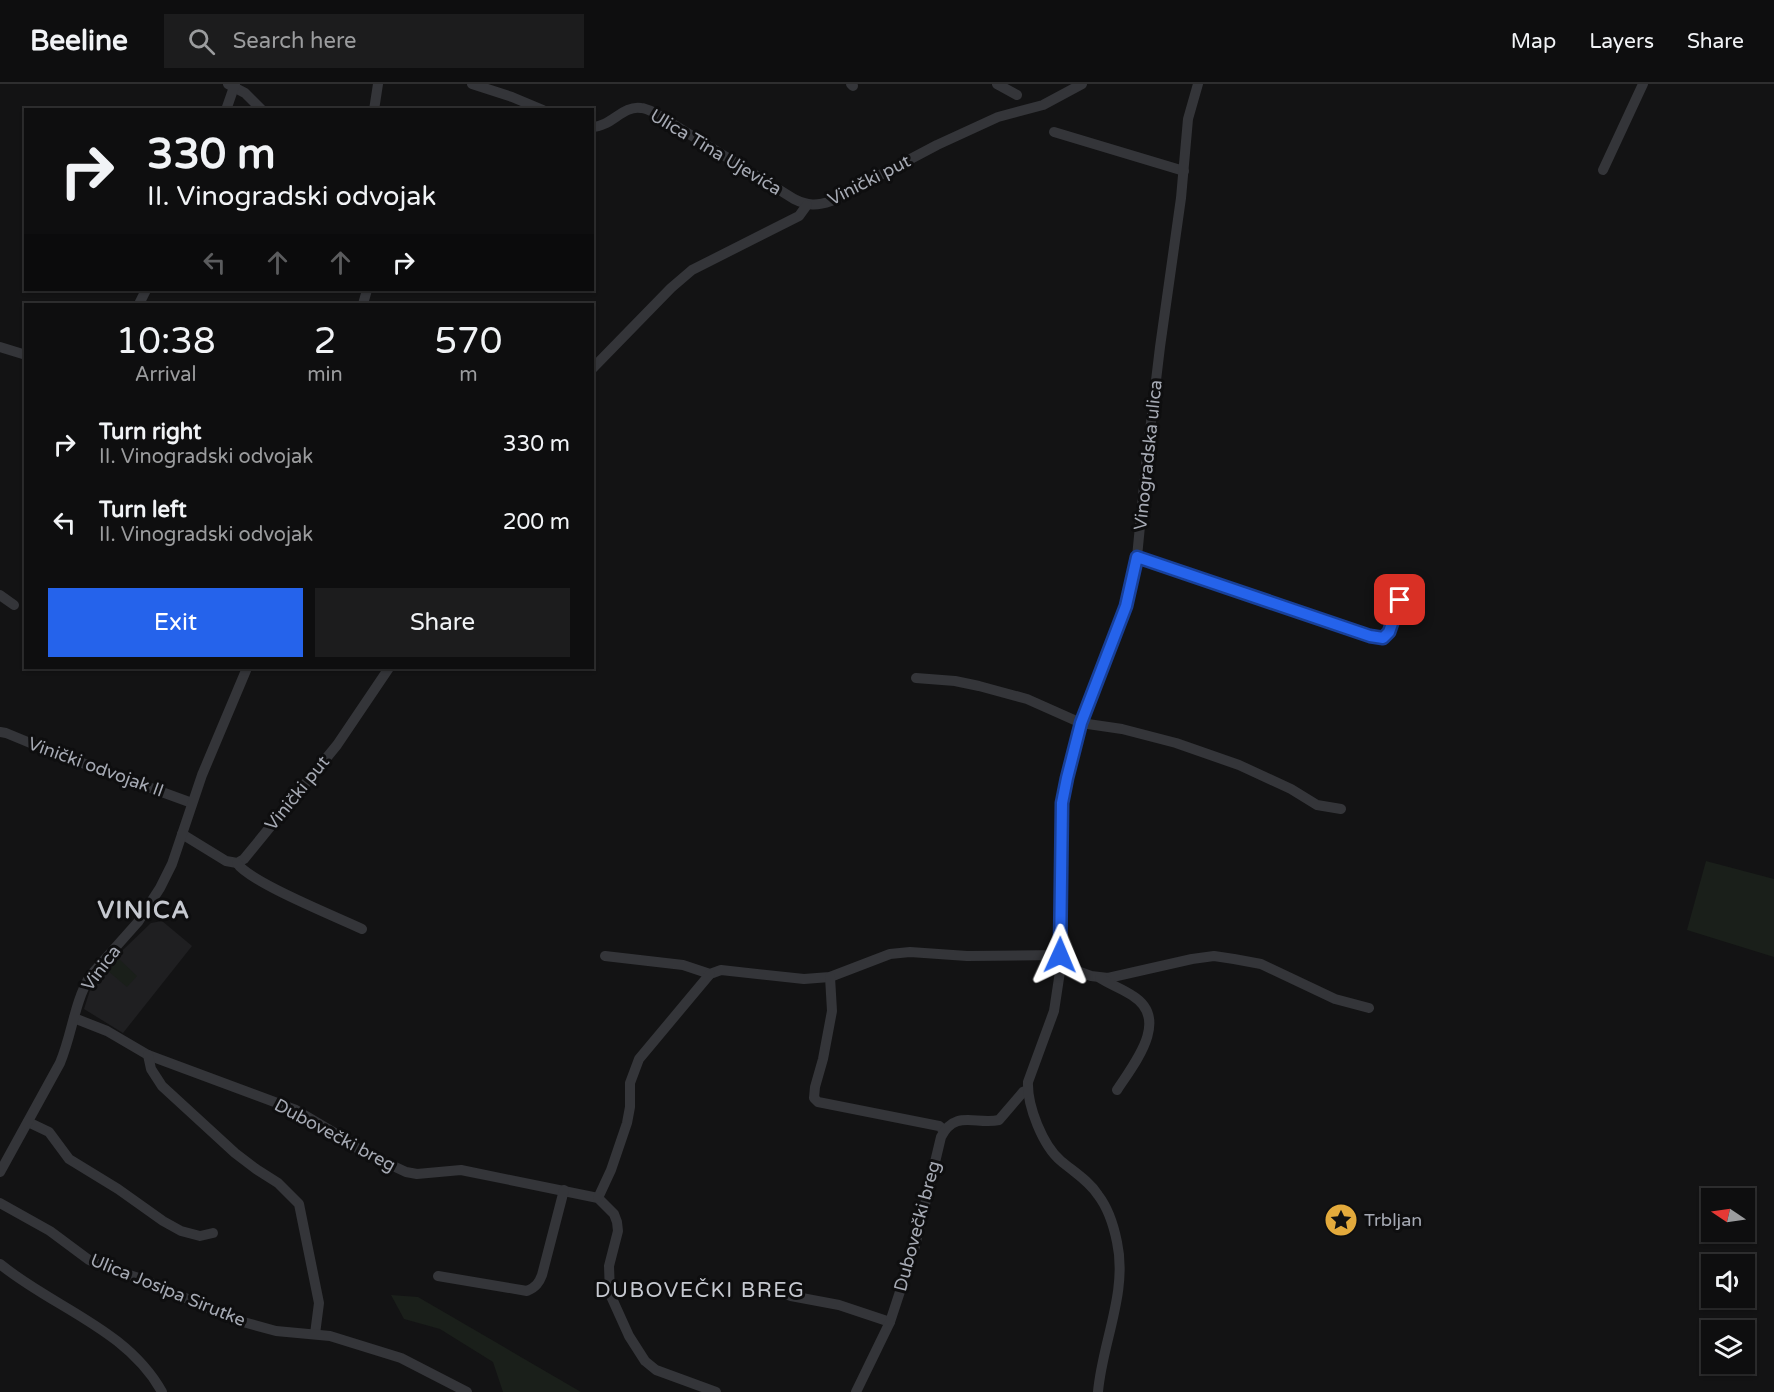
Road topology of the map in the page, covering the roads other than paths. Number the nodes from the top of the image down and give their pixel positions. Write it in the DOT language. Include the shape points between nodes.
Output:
graph roads {
  1 [pos="378,84"];
  2 [pos="472,84"];
  3 [pos="997,84"];
  4 [pos="1082,84"];
  5 [pos="1198,84"];
  6 [pos="1643,84"];
  7 [pos="233,85"];
  8 [pos="1017,95"];
  9 [pos="227,108"];
  10 [pos="260,108"];
  11 [pos="374,108"];
  12 [pos="538,108"];
  13 [pos="594,126"];
  14 [pos="1054,132"];
  15 [pos="1603,170"];
  16 [pos="1184,171"];
  17 [pos="807,205"];
  18 [pos="0,347"];
  19 [pos="24,354"];
  20 [pos="594,367"];
  21 [pos="1137,557"];
  22 [pos="0,595"];
  23 [pos="1400,600"];
  24 [pos="14,605"];
  25 [pos="247,669"];
  26 [pos="387,669"];
  27 [pos="916,678"];
  28 [pos="1081,723"];
  29 [pos="0,732"];
  30 [pos="192,803"];
  31 [pos="1341,809"];
  32 [pos="182,834"];
  33 [pos="237,863"];
  34 [pos="362,929"];
  35 [pos="605,956"];
  36 [pos="1061,960"];
  37 [pos="710,974"];
  38 [pos="830,977"];
  39 [pos="1100,978"];
  40 [pos="1369,1008"];
  41 [pos="74,1018"];
  42 [pos="148,1055"];
  43 [pos="1028,1090"];
  44 [pos="1117,1090"];
  45 [pos="28,1122"];
  46 [pos="944,1130"];
  47 [pos="0,1172"];
  48 [pos="564,1190"];
  49 [pos="598,1198"];
  50 [pos="0,1203"];
  51 [pos="213,1233"];
  52 [pos="0,1264"];
  53 [pos="438,1276"];
  54 [pos="765,1287"];
  55 [pos="890,1322"];
  56 [pos="315,1334"];
  57 [pos="162,1392"];
  58 [pos="467,1392"];
  59 [pos="716,1392"];
  60 [pos="856,1392"];
  61 [pos="1098,1392"];
  1 -- 11 [label="street"];
  2 -- 12 [label="street"];
  3 -- 8 [label="street"];
  4 -- 17 [label="street, Vinički put" via="1043,105 998,117 937,144 831,201"];
  5 -- 16 [label="street, Vinogradska ulica" via="1188,119"];
  6 -- 15 [label="street"];
  7 -- 9 [label="street"];
  7 -- 10 [label="street"];
  13 -- 17 [label="street, Ulica Tina Ujevića" via="640,107"];
  14 -- 16 [label="street"];
  16 -- 21 [label="street, Vinogradska ulica" via="1155,382"];
  17 -- 20 [label="street, Vinički put" via="799,216 692,270"];
  18 -- 19 [label="street"];
  21 -- 23 [label="street" via="1370,636 1383,638 1389,632"];
  21 -- 28 [label="street, Vinogradska ulica" via="1126,606"];
  22 -- 24 [label="street"];
  25 -- 30 [label="street, Vinica"];
  26 -- 33 [label="street, Vinički put" via="337,745"];
  27 -- 28 [label="street" via="955,681 1026,699"];
  28 -- 31 [label="street" via="1176,743 1239,765 1317,805"];
  28 -- 36 [label="street, Vinogradska ulica" via="1062,803"];
  29 -- 30 [label="street, Vinički odvojak II"];
  30 -- 32 [label="street, Vinica"];
  32 -- 33 [label="street" via="226,861"];
  32 -- 41 [label="street, Vinica" via="153,902 90,976"];
  33 -- 34 [label="street" via="283,893"];
  35 -- 37 [label="street" via="683,965"];
  36 -- 38 [label="street" via="910,952 890,954"];
  36 -- 39 [label="street"];
  36 -- 43 [label="street, Vinogradska ulica" via="1054,1011 1030,1073"];
  37 -- 38 [label="street" via="721,970 804,979"];
  37 -- 49 [label="street" via="639,1059 630,1083 627,1123"];
  38 -- 46 [label="street" via="832,1011 814,1098"];
  39 -- 40 [label="street" via="1214,956 1261,964 1335,999"];
  39 -- 44 [label="street" via="1135,996 1150,1018 1144,1046"];
  41 -- 42 [label="street, Dubovečki breg" via="107,1031"];
  41 -- 45 [label="street, Vinica" via="66,1048"];
  42 -- 48 [label="street, Dubovečki breg" via="296,1110 361,1151 406,1172 461,1170"];
  42 -- 56 [label="street" via="151,1069 162,1086 235,1153 278,1182 299,1204 319,1303"];
  43 -- 46 [label="street" via="999,1120 961,1120"];
  43 -- 61 [label="street, Vinogradska ulica" via="1047,1143 1059,1160 1098,1195 1117,1242 1119,1285"];
  45 -- 47 [label="street, Vinica"];
  45 -- 51 [label="street" via="48,1132 69,1159 163,1221 190,1234"];
  46 -- 55 [label="street, Dubovečki breg" via="915,1246"];
  48 -- 49 [label="street, Dubovečki breg"];
  48 -- 53 [label="street" via="542,1275 534,1288 527,1291"];
  49 -- 59 [label="street" via="617,1222 609,1266 610,1294 629,1336 645,1361 656,1370"];
  50 -- 56 [label="street, Ulica Josipa Sirutke" via="106,1268 142,1279 236,1320 276,1331"];
  52 -- 57 [label="street" via="119,1342"];
  54 -- 55 [label="street"];
  55 -- 60 [label="street, Dubovečki breg"];
  56 -- 58 [label="street, Ulica Josipa Sirutke" via="400,1358"];
}
